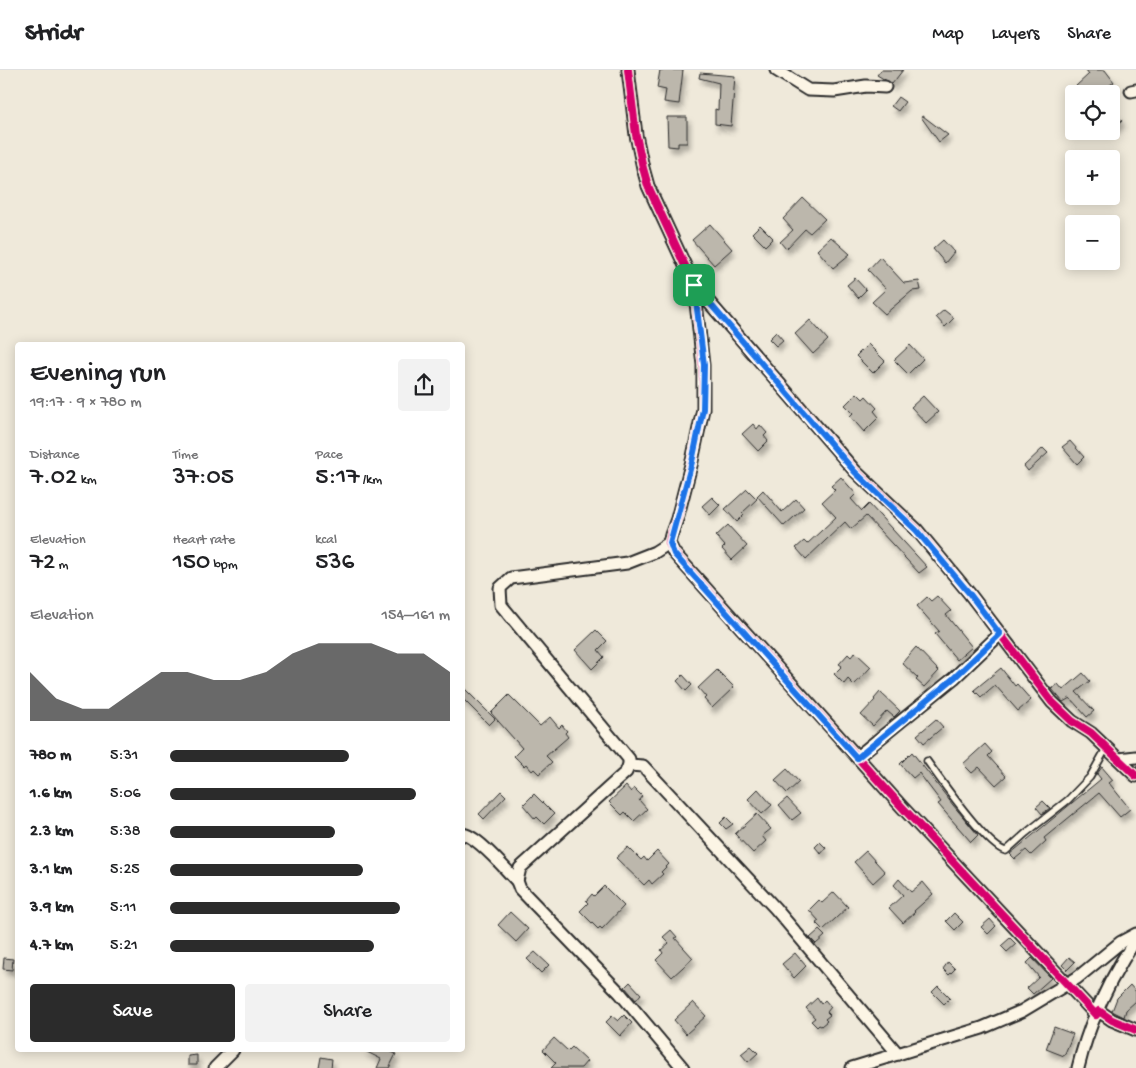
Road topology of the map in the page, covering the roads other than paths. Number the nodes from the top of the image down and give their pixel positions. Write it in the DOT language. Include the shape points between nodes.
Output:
graph roads {
  1 [pos="628,70"];
  2 [pos="776,70"];
  3 [pos="885,88"];
  4 [pos="694,285"];
  5 [pos="670,543"];
  6 [pos="1000,634"];
  7 [pos="1107,747"];
  8 [pos="1136,757"];
  9 [pos="857,758"];
  10 [pos="1119,759"];
  11 [pos="927,761"];
  12 [pos="629,765"];
  13 [pos="1136,776"];
  14 [pos="465,834"];
  15 [pos="517,881"];
  16 [pos="1136,934"];
  17 [pos="1136,939"];
  18 [pos="1066,984"];
  19 [pos="1096,1015"];
  20 [pos="1136,1030"];
  21 [pos="231,1052"];
  22 [pos="898,1054"];
  23 [pos="869,1066"];
  24 [pos="215,1068"];
  25 [pos="683,1068"];
  26 [pos="852,1068"];
  27 [pos="1078,1068"];
  1 -- 4 [label="street" via="636,135 648,186"];
  2 -- 3 [label="street" via="808,90"];
  4 -- 5 [label="street" via="704,365 703,409"];
  4 -- 6 [label="street" via="855,472 916,530"];
  5 -- 9 [label="street" via="674,554"];
  5 -- 12 [label="street" via="627,563 511,578 500,588 500,606 629,759"];
  6 -- 7 [label="street" via="1052,702"];
  6 -- 9 [label="street" via="954,678"];
  7 -- 10 [label="street"];
  7 -- 11 [label="lane" via="1090,777 1068,800 1006,852 987,838"];
  8 -- 10 [label="street"];
  9 -- 18 [label="street"];
  10 -- 13 [label="street"];
  12 -- 15 [label="street" via="626,772 520,868"];
  12 -- 22 [label="street" via="643,766 774,908"];
  14 -- 15 [label="street" via="469,834"];
  15 -- 25 [label="street" via="520,890 620,993"];
  16 -- 18 [label="street"];
  17 -- 19 [label="street"];
  18 -- 19 [label="street"];
  18 -- 22 [label="street" via="1022,1012"];
  19 -- 20 [label="street" via="1099,1011"];
  19 -- 27 [label="street"];
  21 -- 24 [label="street"];
  22 -- 23 [label="street"];
  23 -- 26 [label="street"];
}
